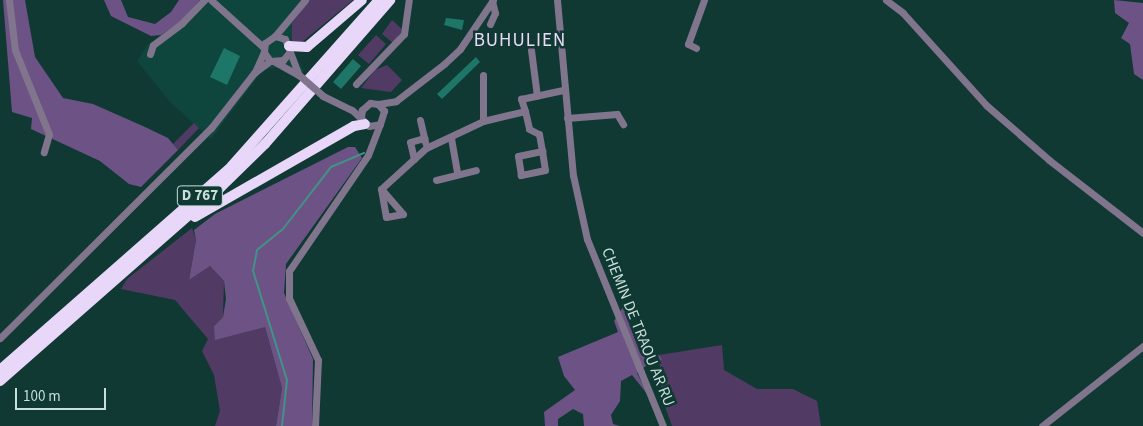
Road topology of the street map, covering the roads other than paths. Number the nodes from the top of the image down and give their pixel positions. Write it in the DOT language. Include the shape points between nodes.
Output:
graph roads {
  1 [pos="9,0"];
  2 [pos="204,0"];
  3 [pos="211,0"];
  4 [pos="305,0"];
  5 [pos="362,0"];
  6 [pos="379,0"];
  7 [pos="390,0"];
  8 [pos="409,0"];
  9 [pos="493,0"];
  10 [pos="557,0"];
  11 [pos="704,0"];
  12 [pos="886,0"];
  13 [pos="289,21"];
  14 [pos="490,24"];
  15 [pos="254,35"];
  16 [pos="273,37"];
  17 [pos="287,46"];
  18 [pos="696,48"];
  19 [pos="264,49"];
  20 [pos="531,50"];
  21 [pos="150,54"];
  22 [pos="272,61"];
  23 [pos="254,73"];
  24 [pos="299,75"];
  25 [pos="483,75"];
  26 [pos="356,84"];
  27 [pos="563,90"];
  28 [pos="537,96"];
  29 [pos="396,101"];
  30 [pos="366,104"];
  31 [pos="378,104"];
  32 [pos="348,108"];
  33 [pos="525,112"];
  34 [pos="566,118"];
  35 [pos="420,120"];
  36 [pos="382,121"];
  37 [pos="484,121"];
  38 [pos="365,122"];
  39 [pos="623,124"];
  40 [pos="424,138"];
  41 [pos="451,138"];
  42 [pos="375,142"];
  43 [pos="426,148"];
  44 [pos="542,151"];
  45 [pos="44,152"];
  46 [pos="414,159"];
  47 [pos="476,170"];
  48 [pos="457,172"];
  49 [pos="436,180"];
  50 [pos="382,188"];
  51 [pos="179,226"];
  52 [pos="1143,232"];
  53 [pos="0,338"];
  54 [pos="1143,346"];
  55 [pos="0,370"];
  56 [pos="0,381"];
  57 [pos="315,426"];
  58 [pos="663,426"];
  59 [pos="1042,426"];
  1 -- 45 [label="street" via="15,50 49,134"];
  2 -- 21 [label="street" via="182,23 153,45"];
  3 -- 15 [label="street"];
  4 -- 13 [label="street"];
  5 -- 17 [label="highway" via="307,47"];
  6 -- 55 [label="highway, D 767" via="228,170"];
  7 -- 51 [label="highway, D 767" via="265,144"];
  8 -- 26 [label="street" via="404,34"];
  9 -- 14 [label="street" via="495,13"];
  9 -- 29 [label="street" via="460,49"];
  10 -- 27 [label="street, CHEMIN DE TRAOU AR RU"];
  11 -- 18 [label="street" via="688,44"];
  12 -- 52 [label="street" via="903,13 986,105 1049,160"];
  13 -- 16 [label="street"];
  13 -- 17 [label="street"];
  15 -- 16 [label="street"];
  15 -- 19 [label="street"];
  16 -- 17 [label="street"];
  16 -- 19 [label="street"];
  17 -- 22 [label="street"];
  17 -- 24 [label="street"];
  19 -- 22 [label="street"];
  19 -- 23 [label="street"];
  20 -- 28 [label="street"];
  22 -- 23 [label="street"];
  22 -- 24 [label="street"];
  23 -- 53 [label="street" via="211,128"];
  24 -- 32 [label="street, bridge" via="323,96"];
  25 -- 37 [label="street"];
  27 -- 28 [label="street"];
  27 -- 34 [label="street, CHEMIN DE TRAOU AR RU"];
  28 -- 33 [label="street" via="522,99"];
  29 -- 31 [label="street"];
  29 -- 36 [label="street"];
  30 -- 31 [label="street"];
  30 -- 32 [label="street"];
  30 -- 38 [label="street"];
  31 -- 36 [label="street"];
  32 -- 38 [label="street"];
  33 -- 37 [label="street"];
  33 -- 44 [label="street" via="529,128 539,134"];
  34 -- 39 [label="street" via="617,114"];
  34 -- 58 [label="street, CHEMIN DE TRAOU AR RU" via="587,239"];
  35 -- 40 [label="street"];
  36 -- 38 [label="street"];
  36 -- 42 [label="street"];
  37 -- 41 [label="street"];
  38 -- 42 [label="street"];
  38 -- 51 [label="highway"];
  40 -- 43 [label="street"];
  40 -- 46 [label="street" via="410,142"];
  41 -- 43 [label="street"];
  41 -- 48 [label="street"];
  42 -- 57 [label="street" via="289,271 289,298 318,360"];
  43 -- 46 [label="street"];
  44 -- 44 [label="street" via="518,156 521,175 545,170"];
  46 -- 50 [label="street"];
  47 -- 48 [label="street"];
  48 -- 49 [label="street"];
  51 -- 56 [label="highway, D 767"];
  54 -- 59 [label="street"];
}
